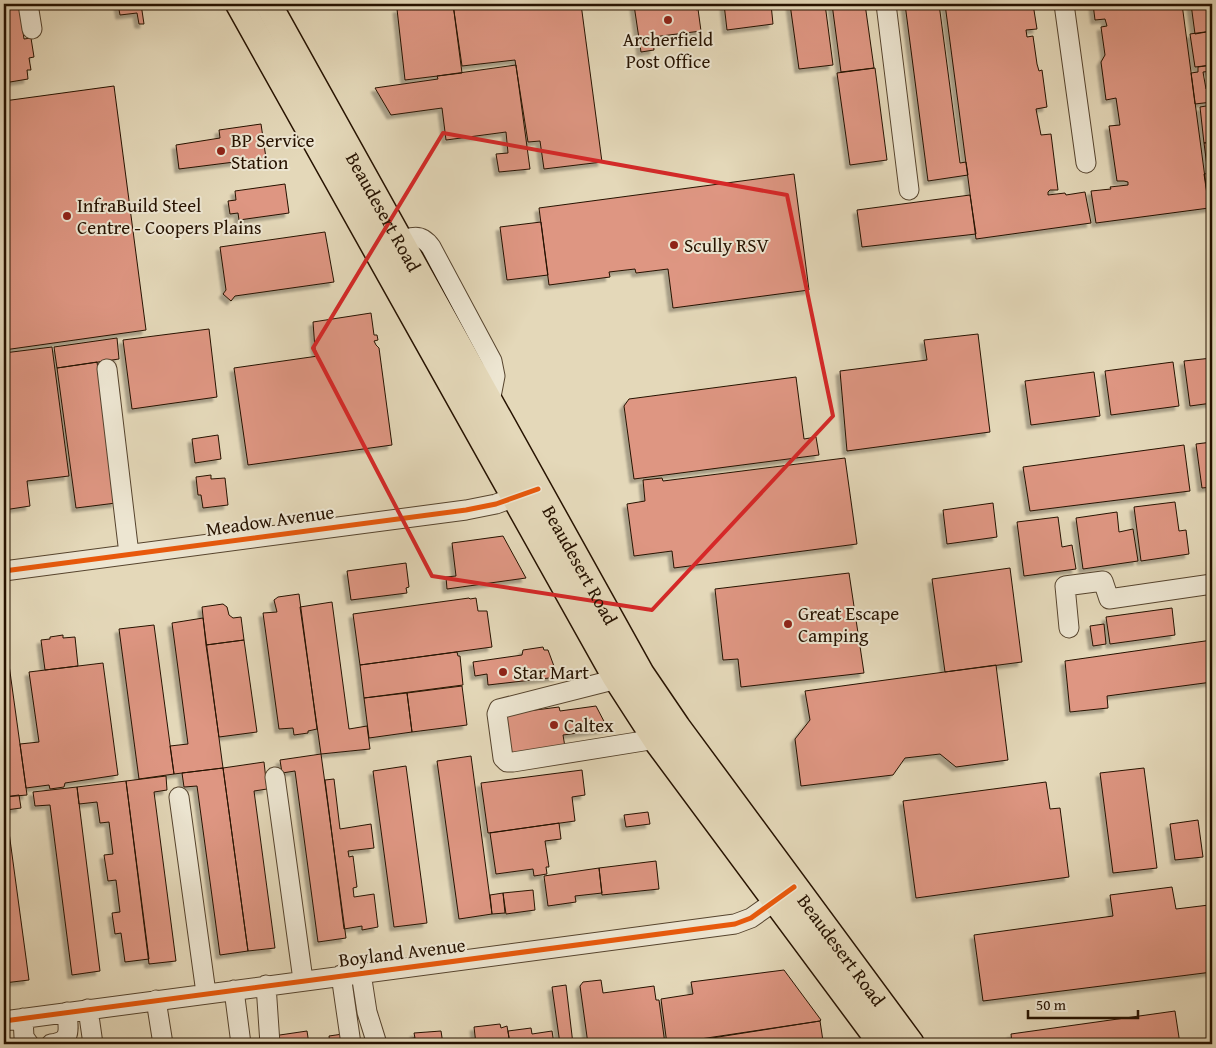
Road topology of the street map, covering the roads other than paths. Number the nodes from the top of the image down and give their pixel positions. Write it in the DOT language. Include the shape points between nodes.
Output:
graph roads {
  1 [pos="28,4"];
  2 [pos="239,4"];
  3 [pos="268,4"];
  4 [pos="886,4"];
  5 [pos="1064,4"];
  6 [pos="32,29"];
  7 [pos="1086,164"];
  8 [pos="909,190"];
  9 [pos="401,243"];
  10 [pos="383,263"];
  11 [pos="107,369"];
  12 [pos="538,489"];
  13 [pos="514,498"];
  14 [pos="130,554"];
  15 [pos="4,571"];
  16 [pos="1212,584"];
  17 [pos="1069,628"];
  18 [pos="617,679"];
  19 [pos="656,739"];
  20 [pos="275,777"];
  21 [pos="179,796"];
  22 [pos="784,894"];
  23 [pos="361,973"];
  24 [pos="341,975"];
  25 [pos="303,980"];
  26 [pos="266,985"];
  27 [pos="234,990"];
  28 [pos="206,993"];
  29 [pos="156,1000"];
  30 [pos="88,1009"];
  31 [pos="67,1012"];
  32 [pos="43,1015"];
  33 [pos="23,1018"];
  34 [pos="4,1020"];
  35 [pos="29,1044"];
  36 [pos="47,1044"];
  37 [pos="51,1044"];
  38 [pos="93,1044"];
  39 [pos="164,1044"];
  40 [pos="241,1044"];
  41 [pos="270,1044"];
  42 [pos="351,1044"];
  43 [pos="377,1044"];
  44 [pos="882,1044"];
  45 [pos="911,1044"];
  1 -- 6 [label="street"];
  2 -- 10 [label="highway, Beaudesert Road"];
  3 -- 9 [label="highway, Beaudesert Road"];
  4 -- 8 [label="street"];
  5 -- 7 [label="street"];
  9 -- 10 [label="street" via="390,251"];
  9 -- 12 [label="highway, Beaudesert Road"];
  10 -- 13 [label="highway, Beaudesert Road"];
  11 -- 14 [label="street"];
  12 -- 13 [label="street, Meadow Avenue"];
  12 -- 22 [label="highway, Beaudesert Road" via="637,667"];
  13 -- 14 [label="street, Meadow Avenue" via="466,510"];
  13 -- 18 [label="highway, Beaudesert Road"];
  14 -- 15 [label="street, Meadow Avenue"];
  16 -- 17 [label="street" via="1108,599 1103,581 1065,586"];
  18 -- 19 [label="highway, Beaudesert Road"];
  18 -- 19 [label="street" via="499,709 503,758 512,762"];
  19 -- 22 [label="highway, Beaudesert Road"];
  20 -- 25 [label="street"];
  21 -- 28 [label="street"];
  22 -- 23 [label="street, Boyland Avenue" via="751,918 735,924"];
  22 -- 44 [label="highway, Beaudesert Road"];
  22 -- 45 [label="highway, Beaudesert Road"];
  23 -- 24 [label="street, Boyland Avenue"];
  23 -- 43 [label="street" via="367,1012"];
  24 -- 25 [label="street, Boyland Avenue"];
  24 -- 42 [label="street"];
  25 -- 26 [label="street, Boyland Avenue"];
  26 -- 27 [label="street, Boyland Avenue"];
  26 -- 41 [label="street"];
  27 -- 28 [label="street, Boyland Avenue"];
  27 -- 40 [label="street"];
  28 -- 29 [label="street, Boyland Avenue"];
  29 -- 30 [label="street, Boyland Avenue"];
  29 -- 39 [label="street"];
  30 -- 31 [label="street, Boyland Avenue"];
  30 -- 38 [label="street"];
  31 -- 32 [label="street, Boyland Avenue"];
  31 -- 37 [label="street" via="66,1038"];
  32 -- 33 [label="street, Boyland Avenue"];
  32 -- 36 [label="street"];
  33 -- 34 [label="street, Boyland Avenue"];
  33 -- 35 [label="street" via="24,1037"];
}
